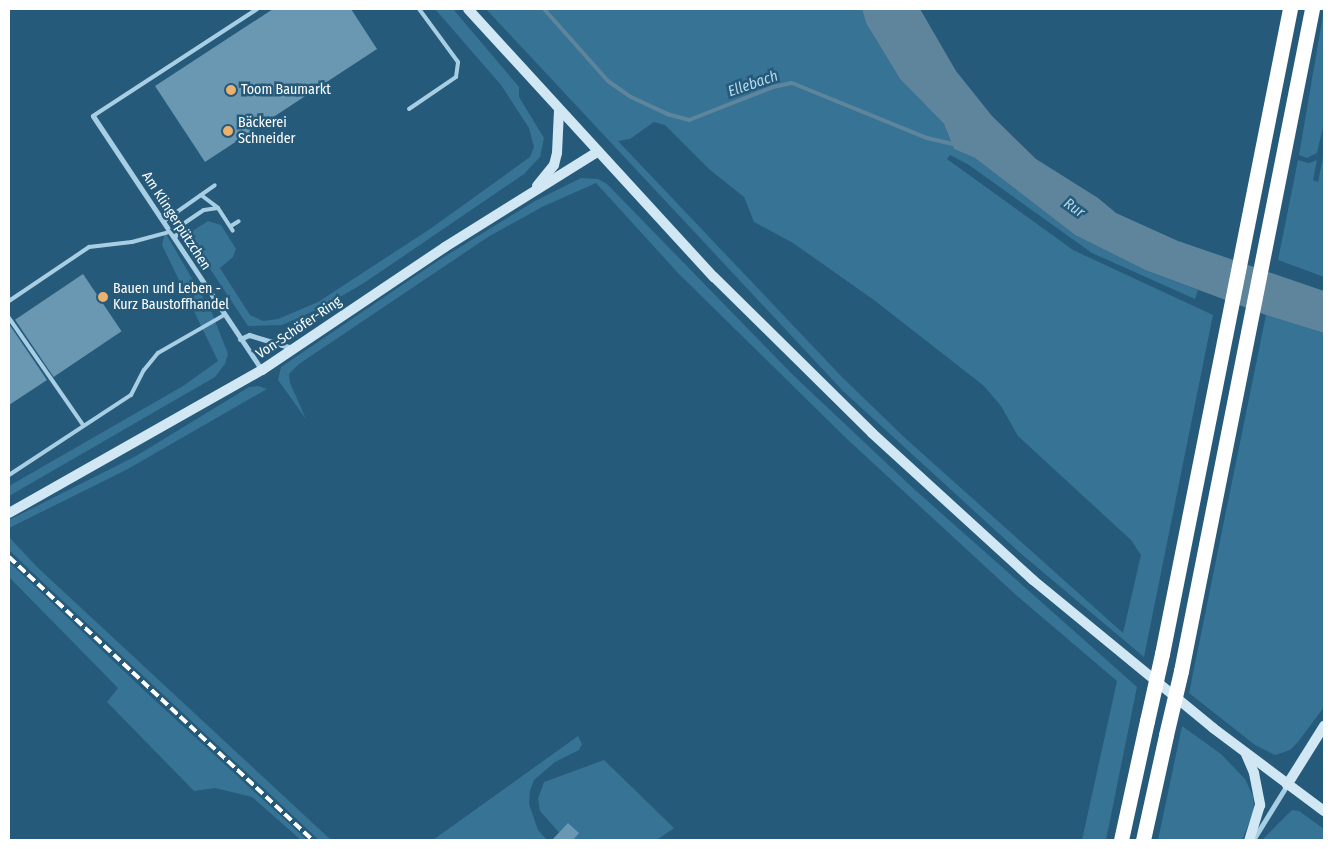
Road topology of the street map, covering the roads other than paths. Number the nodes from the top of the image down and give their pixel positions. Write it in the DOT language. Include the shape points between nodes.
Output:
graph roads {
  1 [pos="257,9"];
  2 [pos="419,9"];
  3 [pos="468,9"];
  4 [pos="1290,9"];
  5 [pos="1312,9"];
  6 [pos="409,109"];
  7 [pos="559,111"];
  8 [pos="93,116"];
  9 [pos="597,152"];
  10 [pos="215,185"];
  11 [pos="534,190"];
  12 [pos="201,195"];
  13 [pos="218,208"];
  14 [pos="164,221"];
  15 [pos="238,221"];
  16 [pos="171,232"];
  17 [pos="175,238"];
  18 [pos="9,302"];
  19 [pos="224,314"];
  20 [pos="9,318"];
  21 [pos="240,339"];
  22 [pos="293,348"];
  23 [pos="262,370"];
  24 [pos="83,425"];
  25 [pos="9,475"];
  26 [pos="9,513"];
  27 [pos="1324,726"];
  28 [pos="1246,753"];
  29 [pos="1287,785"];
  30 [pos="1324,811"];
  31 [pos="1121,840"];
  32 [pos="1143,840"];
  33 [pos="1249,840"];
  34 [pos="1253,840"];
  1 -- 8 [label="lane"];
  2 -- 6 [label="lane" via="458,62 456,77"];
  3 -- 7 [label="main road"];
  4 -- 31 [label="highway, bridge" via="1162,654"];
  5 -- 32 [label="highway, bridge"];
  7 -- 9 [label="main road"];
  7 -- 11 [label="main road" via="554,165"];
  8 -- 14 [label="street, Am Klingerpützchen"];
  9 -- 11 [label="main road, Von-Schöfer-Ring"];
  9 -- 28 [label="main road" via="714,277 872,433 1033,580"];
  10 -- 12 [label="lane"];
  11 -- 22 [label="main road, Von-Schöfer-Ring"];
  12 -- 13 [label="lane"];
  12 -- 14 [label="lane"];
  13 -- 15 [label="lane" via="232,228"];
  13 -- 17 [label="lane" via="204,210 182,224"];
  14 -- 16 [label="street, Am Klingerpützchen"];
  16 -- 17 [label="street, Am Klingerpützchen"];
  16 -- 18 [label="lane" via="132,242 89,247"];
  17 -- 19 [label="street, Am Klingerpützchen"];
  19 -- 21 [label="street, Am Klingerpützchen"];
  19 -- 24 [label="lane" via="158,353 144,370 131,395"];
  20 -- 24 [label="lane"];
  21 -- 22 [label="street" via="250,335"];
  21 -- 23 [label="street, Am Klingerpützchen"];
  22 -- 23 [label="main road, Von-Schöfer-Ring"];
  23 -- 26 [label="main road, Von-Schöfer-Ring"];
  24 -- 25 [label="lane"];
  27 -- 29 [label="main road"];
  28 -- 29 [label="main road"];
  28 -- 33 [label="main road" via="1254,773 1260,806"];
  29 -- 30 [label="main road"];
  29 -- 34 [label="street"];
}
